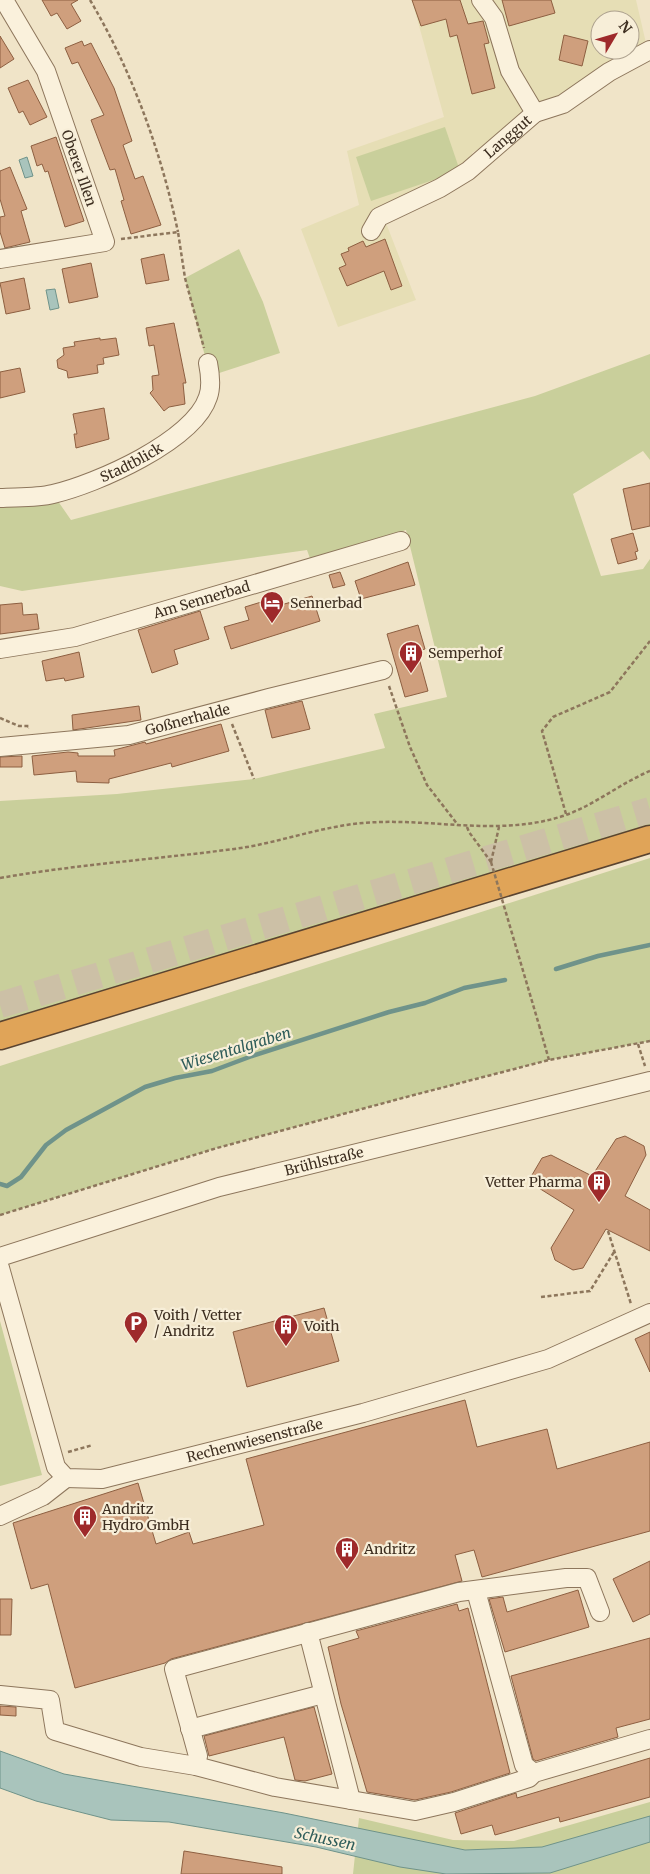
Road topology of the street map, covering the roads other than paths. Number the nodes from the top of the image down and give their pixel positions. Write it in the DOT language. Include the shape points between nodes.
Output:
graph roads {
  1 [pos="4,0"];
  2 [pos="481,0"];
  3 [pos="650,50"];
  4 [pos="535,113"];
  5 [pos="371,231"];
  6 [pos="0,259"];
  7 [pos="208,363"];
  8 [pos="0,498"];
  9 [pos="400,541"];
  10 [pos="0,649"];
  11 [pos="377,672"];
  12 [pos="0,748"];
  13 [pos="650,839"];
  14 [pos="0,1036"];
  15 [pos="650,1081"];
  16 [pos="0,1256"];
  17 [pos="0,1268"];
  18 [pos="643,1316"];
  19 [pos="66,1478"];
  20 [pos="0,1516"];
  21 [pos="476,1591"];
  22 [pos="600,1612"];
  23 [pos="308,1632"];
  24 [pos="323,1694"];
  25 [pos="0,1695"];
  26 [pos="190,1729"];
  27 [pos="650,1739"];
  28 [pos="196,1766"];
  29 [pos="534,1773"];
  30 [pos="351,1800"];
  1 -- 6 [label="street, Oberer Illen" via="46,71 105,242"];
  2 -- 4 [label="street" via="494,18 510,71"];
  3 -- 4 [label="street, Langgut" via="609,72 563,104"];
  4 -- 5 [label="street, Langgut" via="468,171 379,217"];
  7 -- 8 [label="street, Stadtblick" via="209,396 200,414 162,446 118,471 53,494"];
  9 -- 10 [label="street, Am Sennerbad" via="75,637"];
  11 -- 12 [label="street, Goßnerhalde" via="129,735"];
  13 -- 14 [label="highway"];
  15 -- 16 [label="street, Brühlstraße" via="219,1187"];
  17 -- 19 [label="street" via="56,1468"];
  18 -- 19 [label="street, Rechenwiesenstraße" via="548,1359 363,1413 102,1479"];
  19 -- 20 [label="street" via="44,1496"];
  21 -- 22 [label="street" via="587,1578"];
  21 -- 23 [label="street" via="459,1592"];
  21 -- 29 [label="street" via="524,1765"];
  23 -- 24 [label="street"];
  23 -- 26 [label="street" via="174,1669"];
  24 -- 26 [label="street"];
  24 -- 30 [label="street"];
  25 -- 28 [label="street" via="50,1700 55,1731 141,1757"];
  26 -- 28 [label="street" via="198,1756"];
  27 -- 29 [label="street"];
  28 -- 30 [label="street" via="275,1787"];
  29 -- 30 [label="street" via="529,1778 454,1802 415,1811"];
}
